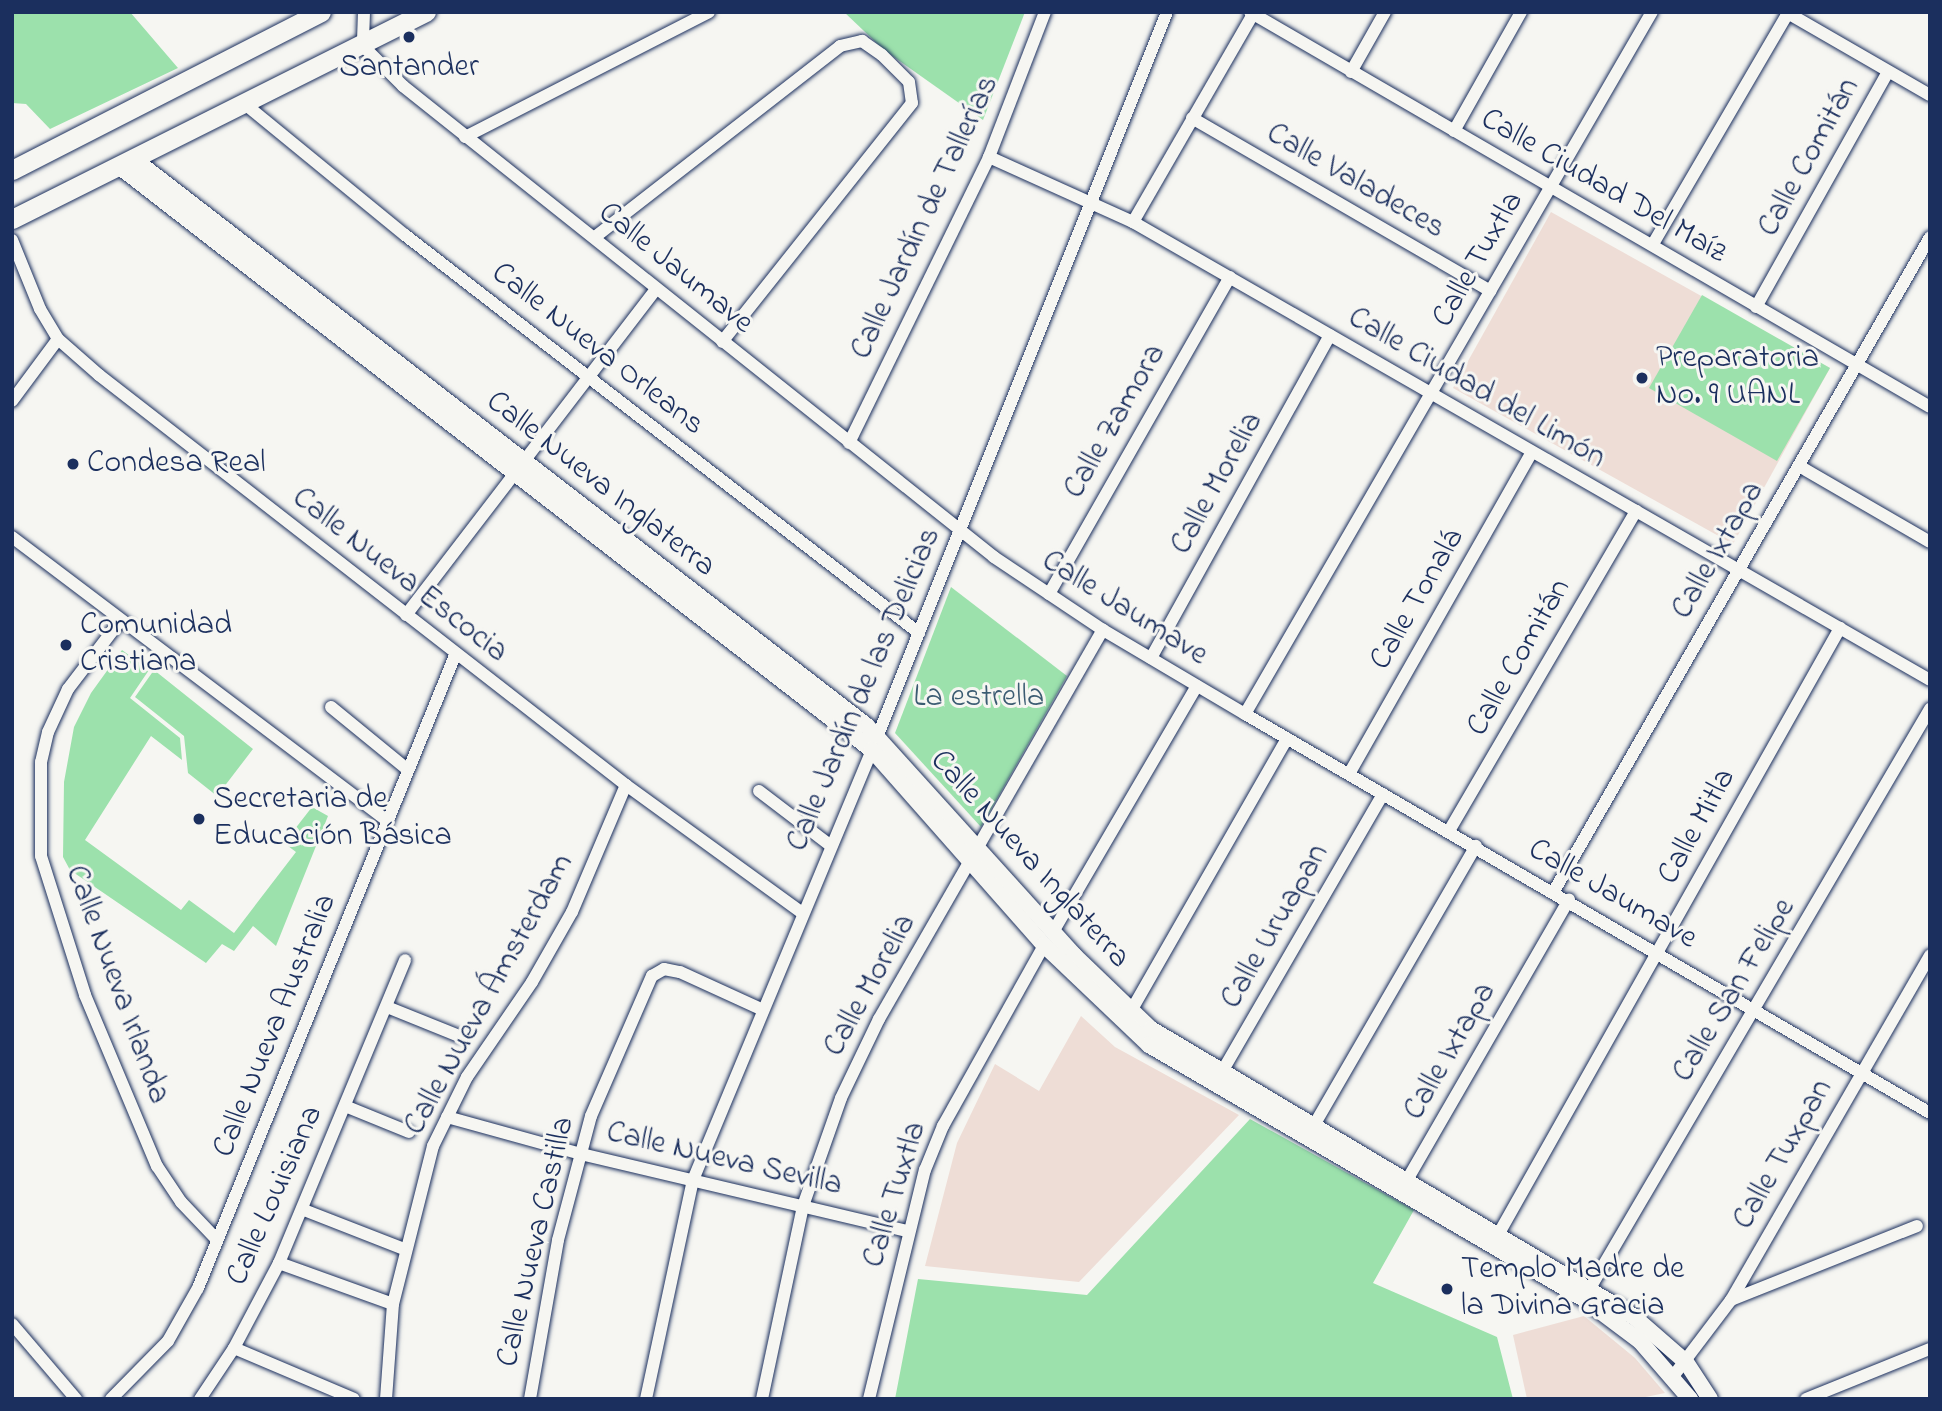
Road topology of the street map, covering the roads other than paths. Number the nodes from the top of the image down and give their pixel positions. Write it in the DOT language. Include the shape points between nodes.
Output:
graph roads {
  1 [pos="321,12"];
  2 [pos="364,12"];
  3 [pos="426,12"];
  4 [pos="709,12"];
  5 [pos="1045,12"];
  6 [pos="1167,12"];
  7 [pos="1385,12"];
  8 [pos="1521,12"];
  9 [pos="1652,12"];
  10 [pos="1252,13"];
  11 [pos="1787,13"];
  12 [pos="363,46"];
  13 [pos="1351,72"];
  14 [pos="1888,72"];
  15 [pos="1930,95"];
  16 [pos="246,105"];
  17 [pos="1192,118"];
  18 [pos="1454,131"];
  19 [pos="465,137"];
  20 [pos="989,157"];
  21 [pos="127,164"];
  22 [pos="12,170"];
  23 [pos="1551,188"];
  24 [pos="1088,202"];
  25 [pos="12,219"];
  26 [pos="1133,222"];
  27 [pos="595,237"];
  28 [pos="1930,237"];
  29 [pos="12,240"];
  30 [pos="1653,244"];
  31 [pos="1230,277"];
  32 [pos="656,289"];
  33 [pos="1491,291"];
  34 [pos="1756,307"];
  35 [pos="1330,335"];
  36 [pos="58,339"];
  37 [pos="722,342"];
  38 [pos="1855,365"];
  39 [pos="589,377"];
  40 [pos="1433,394"];
  41 [pos="12,401"];
  42 [pos="1930,407"];
  43 [pos="849,443"];
  44 [pos="1532,452"];
  45 [pos="1799,466"];
  46 [pos="520,468"];
  47 [pos="1636,511"];
  48 [pos="960,531"];
  49 [pos="12,537"];
  50 [pos="1930,542"];
  51 [pos="1739,569"];
  52 [pos="1049,594"];
  53 [pos="406,615"];
  54 [pos="120,621"];
  55 [pos="1840,628"];
  56 [pos="1103,630"];
  57 [pos="919,633"];
  58 [pos="456,653"];
  59 [pos="1152,658"];
  60 [pos="1930,680"];
  61 [pos="1197,686"];
  62 [pos="331,707"];
  63 [pos="1930,709"];
  64 [pos="1245,714"];
  65 [pos="1287,739"];
  66 [pos="875,743"];
  67 [pos="408,770"];
  68 [pos="1349,774"];
  69 [pos="626,785"];
  70 [pos="759,791"];
  71 [pos="1383,794"];
  72 [pos="387,821"];
  73 [pos="1449,831"];
  74 [pos="830,845"];
  75 [pos="1476,846"];
  76 [pos="975,855"];
  77 [pos="1555,891"];
  78 [pos="1569,900"];
  79 [pos="801,912"];
  80 [pos="1048,939"];
  81 [pos="1658,952"];
  82 [pos="1930,955"];
  83 [pos="405,960"];
  84 [pos="387,1007"];
  85 [pos="761,1009"];
  86 [pos="1755,1009"];
  87 [pos="1130,1011"];
  88 [pos="459,1036"];
  89 [pos="1861,1073"];
  90 [pos="1217,1080"];
  91 [pos="345,1106"];
  92 [pos="1930,1113"];
  93 [pos="447,1117"];
  94 [pos="1313,1128"];
  95 [pos="409,1132"];
  96 [pos="581,1154"];
  97 [pos="693,1180"];
  98 [pos="1403,1188"];
  99 [pos="803,1206"];
  100 [pos="304,1210"];
  101 [pos="1917,1226"];
  102 [pos="908,1231"];
  103 [pos="1498,1235"];
  104 [pos="217,1240"];
  105 [pos="404,1249"];
  106 [pos="279,1263"];
  107 [pos="1587,1294"];
  108 [pos="1731,1300"];
  109 [pos="393,1304"];
  110 [pos="12,1324"];
  111 [pos="234,1348"];
  112 [pos="1930,1349"];
  113 [pos="1686,1362"];
  114 [pos="1674,1375"];
  115 [pos="76,1399"];
  116 [pos="111,1399"];
  117 [pos="200,1399"];
  118 [pos="354,1399"];
  119 [pos="386,1399"];
  120 [pos="530,1399"];
  121 [pos="646,1399"];
  122 [pos="762,1399"];
  123 [pos="869,1399"];
  124 [pos="1690,1399"];
  125 [pos="1710,1399"];
  126 [pos="1805,1399"];
  1 -- 22 [label="main road"];
  2 -- 12 [label="street"];
  3 -- 12 [label="main road"];
  4 -- 19 [label="street"];
  5 -- 20 [label="street, Calle Jardín de Tallerías"];
  6 -- 24 [label="street, Calle Jardín de las Delicias"];
  7 -- 13 [label="street"];
  8 -- 18 [label="street"];
  9 -- 23 [label="street, Calle Tuxtla"];
  10 -- 13 [label="street, Calle Ciudad Del Maíz"];
  10 -- 17 [label="street"];
  11 -- 14 [label="street"];
  11 -- 30 [label="street"];
  12 -- 16 [label="main road"];
  12 -- 19 [label="street, Calle Jaumave"];
  13 -- 18 [label="street, Calle Ciudad Del Maíz"];
  14 -- 15 [label="street"];
  14 -- 34 [label="street, Calle Comitán"];
  16 -- 21 [label="main road"];
  16 -- 39 [label="street, Calle Nueva Orleans"];
  17 -- 26 [label="street"];
  17 -- 33 [label="street, Calle Valadeces"];
  18 -- 23 [label="street, Calle Ciudad Del Maíz"];
  19 -- 27 [label="street, Calle Jaumave"];
  20 -- 24 [label="street, Calle Ciudad del Limón"];
  20 -- 43 [label="street, Calle Jardín de Tallerías"];
  21 -- 25 [label="main road"];
  21 -- 46 [label="street, Calle Nueva Inglaterra"];
  23 -- 30 [label="street, Calle Ciudad Del Maíz"];
  23 -- 33 [label="street, Calle Tuxtla"];
  24 -- 26 [label="street, Calle Ciudad del Limón"];
  24 -- 48 [label="street, Calle Jardín de las Delicias"];
  26 -- 31 [label="street, Calle Ciudad del Limón"];
  27 -- 32 [label="street, Calle Jaumave"];
  27 -- 37 [label="street" via="827,55 853,40 882,55 909,82 914,96"];
  28 -- 38 [label="street, Calle Ixtapa"];
  29 -- 36 [label="street, Calle Nueva Escocia" via="40,309"];
  30 -- 34 [label="street, Calle Ciudad Del Maíz"];
  31 -- 35 [label="street, Calle Ciudad del Limón"];
  31 -- 52 [label="street, Calle Zamora"];
  32 -- 37 [label="street, Calle Jaumave"];
  32 -- 39 [label="street"];
  33 -- 40 [label="street, Calle Tuxtla"];
  34 -- 38 [label="street, Calle Ciudad Del Maíz"];
  35 -- 40 [label="street, Calle Ciudad del Limón"];
  35 -- 59 [label="street, Calle Morelia"];
  36 -- 41 [label="street"];
  36 -- 53 [label="street, Calle Nueva Escocia"];
  37 -- 43 [label="street, Calle Jaumave"];
  38 -- 42 [label="street, Calle Ciudad Del Maíz"];
  38 -- 45 [label="street, Calle Ixtapa"];
  39 -- 46 [label="street"];
  39 -- 57 [label="street, Calle Nueva Orleans"];
  40 -- 44 [label="street, Calle Ciudad del Limón"];
  40 -- 64 [label="street, Calle Tuxtla"];
  43 -- 48 [label="street, Calle Jaumave"];
  44 -- 47 [label="street, Calle Ciudad del Limón"];
  44 -- 68 [label="street, Calle Tonalá"];
  45 -- 50 [label="street"];
  45 -- 51 [label="street, Calle Ixtapa"];
  46 -- 53 [label="street"];
  46 -- 66 [label="street, Calle Nueva Inglaterra"];
  47 -- 51 [label="street, Calle Ciudad del Limón"];
  47 -- 73 [label="street, Calle Comitán"];
  48 -- 52 [label="street, Calle Jaumave"];
  48 -- 57 [label="street, Calle Jardín de las Delicias"];
  49 -- 54 [label="street"];
  51 -- 55 [label="street, Calle Ciudad del Limón"];
  51 -- 77 [label="street, Calle Ixtapa"];
  52 -- 56 [label="street, Calle Jaumave"];
  53 -- 58 [label="street, Calle Nueva Escocia"];
  54 -- 72 [label="street"];
  54 -- 104 [label="street, Calle Nueva Irlanda" via="68,689 48,732 41,762 41,856 85,995 157,1166 181,1202"];
  55 -- 60 [label="street, Calle Ciudad del Limón"];
  55 -- 81 [label="street, Calle Mitla"];
  56 -- 59 [label="street, Calle Jaumave"];
  56 -- 76 [label="street, Calle Morelia"];
  57 -- 66 [label="street, Calle Jardín de las Delicias"];
  58 -- 67 [label="street, Calle Nueva Australia"];
  58 -- 69 [label="street, Calle Nueva Escocia"];
  59 -- 61 [label="street, Calle Jaumave"];
  61 -- 64 [label="street, Calle Jaumave"];
  61 -- 80 [label="street, Calle Tuxtla"];
  62 -- 67 [label="street"];
  63 -- 86 [label="street, Calle San Felipe"];
  64 -- 65 [label="street, Calle Jaumave"];
  65 -- 68 [label="street, Calle Jaumave"];
  65 -- 87 [label="street"];
  66 -- 74 [label="street, Calle Jardín de las Delicias"];
  66 -- 76 [label="street, Calle Nueva Inglaterra"];
  67 -- 72 [label="street, Calle Nueva Australia"];
  68 -- 71 [label="street, Calle Jaumave"];
  69 -- 79 [label="street, Calle Nueva Escocia"];
  69 -- 93 [label="street, Calle Nueva Ámsterdam" via="572,912"];
  70 -- 74 [label="street"];
  71 -- 73 [label="street, Calle Jaumave"];
  71 -- 90 [label="street, Calle Uruapan"];
  72 -- 104 [label="street, Calle Nueva Australia"];
  73 -- 75 [label="street, Calle Jaumave"];
  74 -- 79 [label="street, Calle Jardín de las Delicias"];
  75 -- 77 [label="street, Calle Jaumave"];
  75 -- 94 [label="street"];
  76 -- 80 [label="street, Calle Nueva Inglaterra"];
  76 -- 99 [label="street, Calle Morelia" via="859,1059"];
  77 -- 78 [label="street, Calle Jaumave"];
  78 -- 81 [label="street, Calle Jaumave"];
  78 -- 98 [label="street, Calle Ixtapa"];
  79 -- 85 [label="street, Calle Jardín de las Delicias"];
  80 -- 87 [label="street, Calle Nueva Inglaterra"];
  80 -- 90 [label="street, Calle Nueva Inglaterra" via="1136,1035"];
  80 -- 102 [label="street, Calle Tuxtla" via="943,1126"];
  81 -- 86 [label="street, Calle Jaumave"];
  81 -- 103 [label="street, Calle Mitla"];
  82 -- 89 [label="street, Calle Tuxpan"];
  83 -- 84 [label="street, Calle Louisiana"];
  84 -- 88 [label="street"];
  84 -- 91 [label="street, Calle Louisiana"];
  85 -- 96 [label="street, Calle Nueva Castilla" via="680,972 657,971 591,1116"];
  85 -- 97 [label="street, Calle Jardín de las Delicias"];
  86 -- 89 [label="street, Calle Jaumave"];
  86 -- 107 [label="street, Calle San Felipe"];
  87 -- 90 [label="street, Calle Nueva Inglaterra"];
  89 -- 92 [label="street, Calle Jaumave"];
  89 -- 108 [label="street, Calle Tuxpan"];
  90 -- 94 [label="street, Calle Nueva Inglaterra"];
  90 -- 98 [label="street, Calle Nueva Inglaterra"];
  91 -- 95 [label="street"];
  91 -- 100 [label="street, Calle Louisiana"];
  93 -- 96 [label="street, Calle Nueva Sevilla"];
  93 -- 105 [label="street, Calle Nueva Ámsterdam" via="433,1146"];
  94 -- 98 [label="street, Calle Nueva Inglaterra"];
  96 -- 97 [label="street, Calle Nueva Sevilla"];
  96 -- 120 [label="street, Calle Nueva Castilla" via="556,1252"];
  97 -- 99 [label="street, Calle Nueva Sevilla"];
  97 -- 121 [label="street, Calle Jardín de las Delicias"];
  98 -- 103 [label="street, Calle Nueva Inglaterra"];
  98 -- 107 [label="street, Calle Nueva Inglaterra"];
  99 -- 102 [label="street, Calle Nueva Sevilla"];
  99 -- 122 [label="street, Calle Morelia"];
  100 -- 105 [label="street"];
  100 -- 106 [label="street, Calle Louisiana"];
  101 -- 108 [label="street"];
  102 -- 123 [label="street, Calle Tuxtla"];
  103 -- 107 [label="street, Calle Nueva Inglaterra"];
  104 -- 116 [label="street, Calle Nueva Australia" via="198,1288 168,1340"];
  105 -- 109 [label="street, Calle Nueva Ámsterdam"];
  106 -- 109 [label="street"];
  106 -- 111 [label="street, Calle Louisiana"];
  107 -- 113 [label="street, Calle Nueva Inglaterra" via="1649,1327"];
  107 -- 114 [label="street, Calle Nueva Inglaterra"];
  108 -- 113 [label="street, Calle Tuxpan"];
  109 -- 119 [label="street, Calle Nueva Ámsterdam"];
  110 -- 115 [label="street"];
  111 -- 117 [label="street, Calle Louisiana"];
  111 -- 118 [label="street"];
  112 -- 126 [label="street"];
  113 -- 114 [label="street, Calle Tuxpan"];
  113 -- 125 [label="street, Calle Nueva Inglaterra"];
  114 -- 124 [label="street, Calle Nueva Inglaterra"];
}
